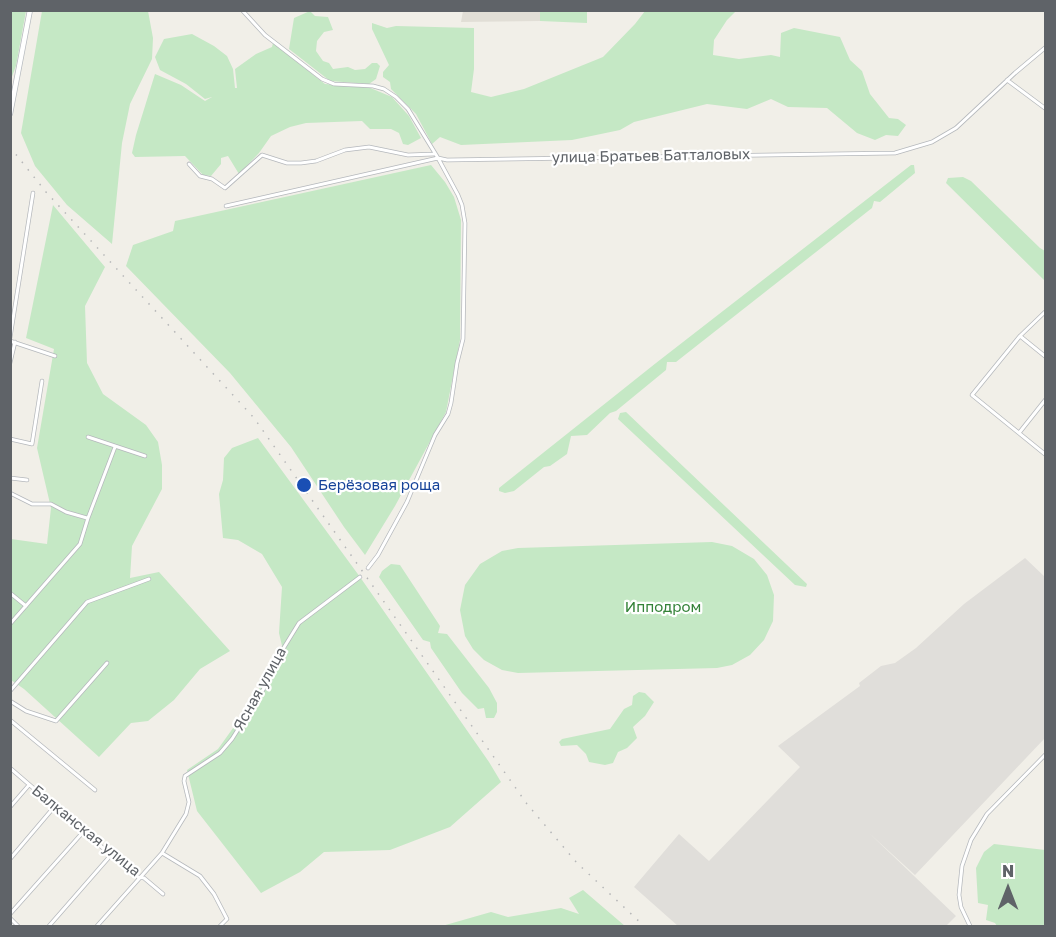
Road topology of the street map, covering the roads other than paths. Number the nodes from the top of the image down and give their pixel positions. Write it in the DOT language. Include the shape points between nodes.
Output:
graph roads {
  1 [pos="30,10"];
  2 [pos="242,10"];
  3 [pos="1046,47"];
  4 [pos="1007,80"];
  5 [pos="1046,109"];
  6 [pos="10,114"];
  7 [pos="436,156"];
  8 [pos="189,164"];
  9 [pos="33,193"];
  10 [pos="226,206"];
  11 [pos="1046,311"];
  12 [pos="1020,336"];
  13 [pos="12,340"];
  14 [pos="55,356"];
  15 [pos="1046,357"];
  16 [pos="10,363"];
  17 [pos="42,381"];
  18 [pos="1046,399"];
  19 [pos="1019,433"];
  20 [pos="88,437"];
  21 [pos="10,439"];
  22 [pos="115,447"];
  23 [pos="1046,455"];
  24 [pos="145,456"];
  25 [pos="10,478"];
  26 [pos="27,480"];
  27 [pos="10,493"];
  28 [pos="88,518"];
  29 [pos="368,568"];
  30 [pos="360,577"];
  31 [pos="149,579"];
  32 [pos="10,593"];
  33 [pos="26,606"];
  34 [pos="10,624"];
  35 [pos="107,663"];
  36 [pos="10,690"];
  37 [pos="10,701"];
  38 [pos="10,720"];
  39 [pos="1046,753"];
  40 [pos="10,768"];
  41 [pos="29,785"];
  42 [pos="95,790"];
  43 [pos="55,806"];
  44 [pos="10,807"];
  45 [pos="84,831"];
  46 [pos="162,853"];
  47 [pos="111,855"];
  48 [pos="10,859"];
  49 [pos="138,877"];
  50 [pos="163,894"];
  51 [pos="10,916"];
  52 [pos="18,927"];
  53 [pos="49,927"];
  54 [pos="97,927"];
  55 [pos="220,927"];
  56 [pos="970,927"];
  1 -- 6 [label="street"];
  2 -- 7 [label="street" via="265,35 322,79 334,84 373,86 396,97"];
  3 -- 4 [label="street, улица Братьев Батталовых"];
  4 -- 5 [label="street"];
  4 -- 7 [label="street, улица Братьев Батталовых" via="956,128 942,137 895,153 447,160"];
  7 -- 8 [label="street" via="369,147 301,163 262,155 225,188 200,176"];
  7 -- 10 [label="street, улица Братьев Батталовых"];
  7 -- 29 [label="street" via="458,195 465,224 463,339 448,414 406,502"];
  9 -- 13 [label="street"];
  11 -- 12 [label="street"];
  12 -- 15 [label="street"];
  12 -- 19 [label="street" via="972,395"];
  13 -- 14 [label="street"];
  13 -- 16 [label="street"];
  17 -- 21 [label="street" via="32,444"];
  18 -- 19 [label="street"];
  19 -- 23 [label="street"];
  20 -- 22 [label="street"];
  22 -- 24 [label="street"];
  22 -- 28 [label="street"];
  25 -- 26 [label="street"];
  27 -- 28 [label="street" via="32,504 51,504"];
  28 -- 33 [label="street" via="80,544"];
  30 -- 46 [label="street, Ясная улица" via="305,618 291,635 232,739 220,753 185,776 189,802 186,814"];
  31 -- 36 [label="street" via="87,602"];
  32 -- 33 [label="street"];
  33 -- 34 [label="street"];
  35 -- 37 [label="street" via="56,721"];
  38 -- 42 [label="street"];
  39 -- 56 [label="street" via="987,814 966,853 959,895"];
  40 -- 41 [label="street, Балканская улица"];
  41 -- 43 [label="street, Балканская улица"];
  41 -- 44 [label="street"];
  43 -- 45 [label="street, Балканская улица"];
  43 -- 48 [label="street"];
  45 -- 47 [label="street, Балканская улица"];
  45 -- 51 [label="street"];
  46 -- 49 [label="street, Ясная улица"];
  46 -- 55 [label="street" via="200,876 227,919"];
  47 -- 49 [label="street, Балканская улица"];
  47 -- 53 [label="street"];
  49 -- 50 [label="street, Балканская улица"];
  49 -- 54 [label="street, Ясная улица"];
  51 -- 52 [label="street"];
}
